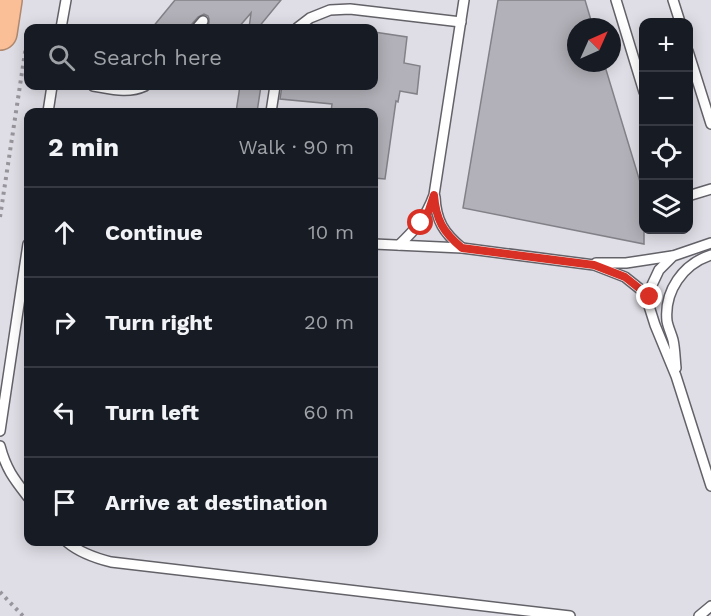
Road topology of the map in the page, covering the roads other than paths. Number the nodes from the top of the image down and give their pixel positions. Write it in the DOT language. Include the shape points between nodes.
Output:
graph roads {
  1 [pos="5,0"];
  2 [pos="66,0"];
  3 [pos="464,0"];
  4 [pos="616,0"];
  5 [pos="673,0"];
  6 [pos="679,18"];
  7 [pos="461,22"];
  8 [pos="62,24"];
  9 [pos="302,24"];
  10 [pos="13,37"];
  11 [pos="693,67"];
  12 [pos="639,76"];
  13 [pos="51,90"];
  14 [pos="118,90"];
  15 [pos="133,90"];
  16 [pos="274,90"];
  17 [pos="49,108"];
  18 [pos="272,108"];
  19 [pos="711,124"];
  20 [pos="711,189"];
  21 [pos="693,194"];
  22 [pos="434,195"];
  23 [pos="711,243"];
  24 [pos="378,244"];
  25 [pos="399,245"];
  26 [pos="462,248"];
  27 [pos="711,255"];
  28 [pos="673,256"];
  29 [pos="579,262"];
  30 [pos="24,271"];
  31 [pos="650,297"];
  32 [pos="676,376"];
  33 [pos="0,431"];
  34 [pos="0,446"];
  35 [pos="708,468"];
  36 [pos="711,486"];
  37 [pos="24,492"];
  38 [pos="72,546"];
  39 [pos="711,606"];
  40 [pos="570,616"];
  41 [pos="699,616"];
  1 -- 10 [label="highway"];
  2 -- 8 [label="lane"];
  3 -- 7 [label="lane"];
  4 -- 12 [label="lane"];
  5 -- 6 [label="lane"];
  7 -- 9 [label="lane" via="351,9 330,10"];
  7 -- 22 [label="lane"];
  11 -- 19 [label="lane"];
  13 -- 17 [label="lane"];
  14 -- 15 [label="lane"];
  16 -- 18 [label="lane"];
  20 -- 21 [label="lane"];
  22 -- 25 [label="lane" via="421,223"];
  22 -- 26 [label="lane" via="441,225"];
  23 -- 28 [label="lane"];
  24 -- 25 [label="lane"];
  25 -- 26 [label="lane"];
  26 -- 29 [label="lane"];
  27 -- 32 [label="lane" via="685,270 668,303 667,322"];
  28 -- 29 [label="lane" via="626,263"];
  28 -- 31 [label="lane" via="659,270"];
  29 -- 31 [label="lane" via="625,277"];
  30 -- 33 [label="lane"];
  31 -- 32 [label="lane" via="655,325"];
  32 -- 35 [label="lane"];
  34 -- 37 [label="lane" via="4,463"];
  35 -- 36 [label="lane"];
  38 -- 40 [label="lane" via="111,562"];
  39 -- 41 [label="lane"];
}
